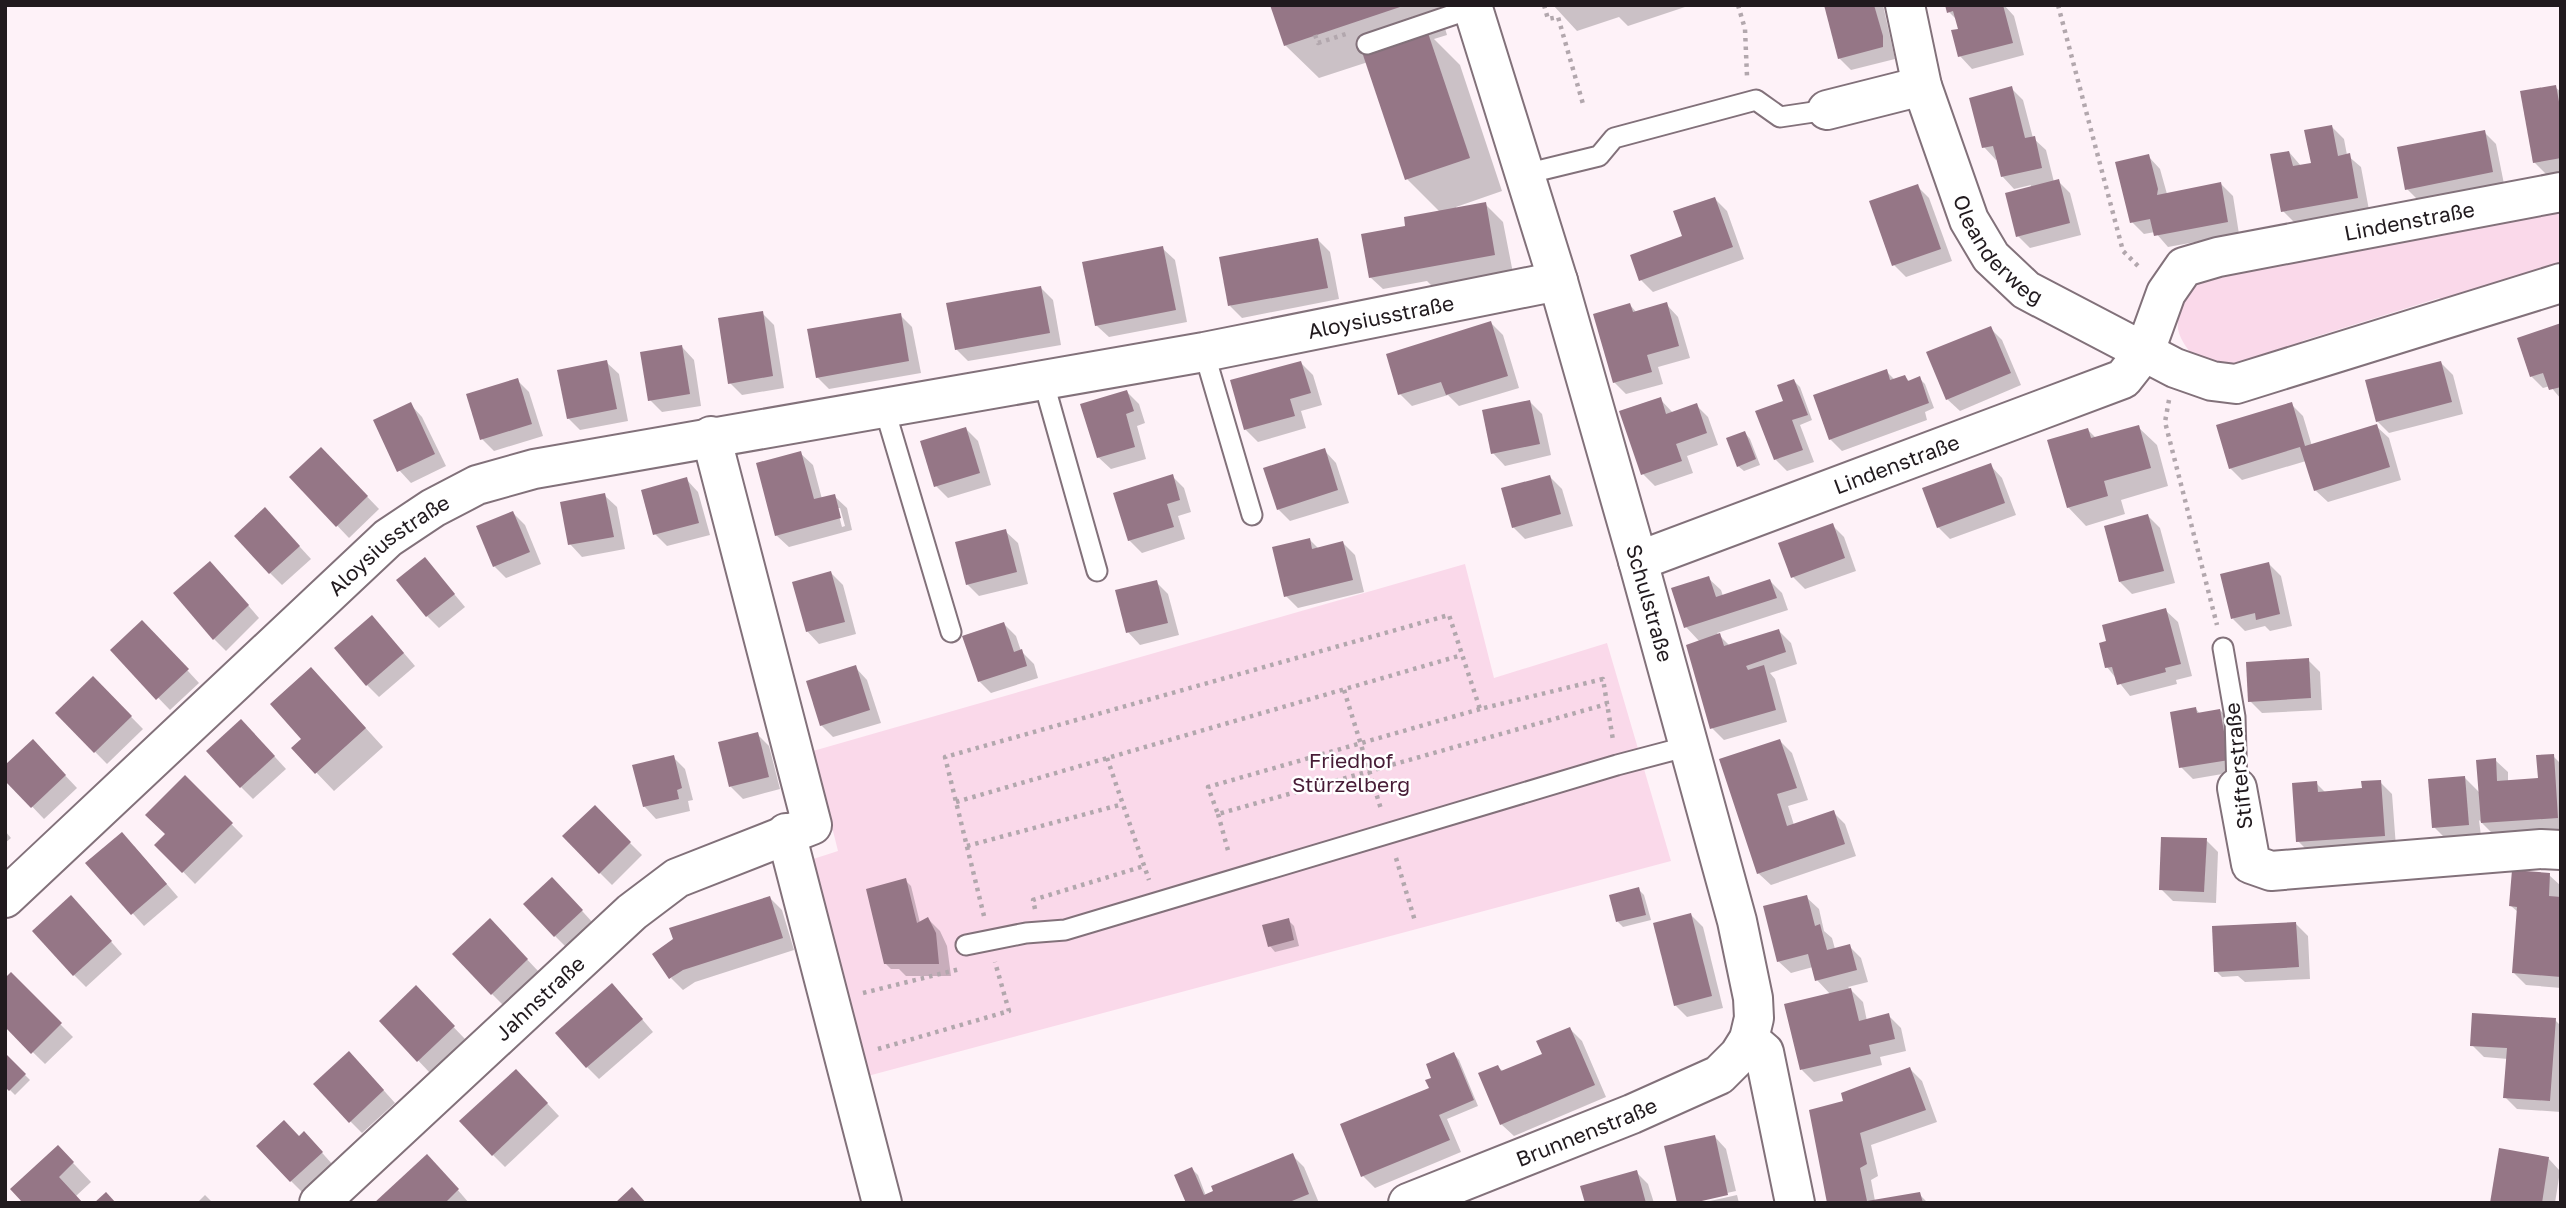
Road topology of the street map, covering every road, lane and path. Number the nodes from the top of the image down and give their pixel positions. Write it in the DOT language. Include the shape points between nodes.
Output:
graph roads {
  1 [pos="1544,5"];
  2 [pos="1738,5"];
  3 [pos="1905,5"];
  4 [pos="2058,5"];
  5 [pos="1472,7"];
  6 [pos="1367,44"];
  7 [pos="1922,86"];
  8 [pos="1756,100"];
  9 [pos="1583,104"];
  10 [pos="1827,110"];
  11 [pos="1525,174"];
  12 [pos="2561,192"];
  13 [pos="1558,281"];
  14 [pos="2561,284"];
  15 [pos="2166,293"];
  16 [pos="1204,352"];
  17 [pos="2160,360"];
  18 [pos="1043,380"];
  19 [pos="884,407"];
  20 [pos="711,436"];
  21 [pos="1252,515"];
  22 [pos="1638,561"];
  23 [pos="1097,571"];
  24 [pos="951,632"];
  25 [pos="2223,648"];
  26 [pos="1462,655"];
  27 [pos="1344,690"];
  28 [pos="1607,704"];
  29 [pos="1480,709"];
  30 [pos="1361,744"];
  31 [pos="1689,746"];
  32 [pos="1107,758"];
  33 [pos="1617,765"];
  34 [pos="1369,772"];
  35 [pos="2237,788"];
  36 [pos="956,802"];
  37 [pos="1123,804"];
  38 [pos="1218,814"];
  39 [pos="786,833"];
  40 [pos="1388,833"];
  41 [pos="967,846"];
  42 [pos="2561,850"];
  43 [pos="1144,866"];
  44 [pos="1236,879"];
  45 [pos="5,898"];
  46 [pos="1156,903"];
  47 [pos="1415,921"];
  48 [pos="1042,932"];
  49 [pos="991,941"];
  50 [pos="966,945"];
  51 [pos="995,961"];
  52 [pos="982,964"];
  53 [pos="969,967"];
  54 [pos="830,1002"];
  55 [pos="1749,1039"];
  56 [pos="845,1058"];
  57 [pos="319,1203"];
  58 [pos="882,1203"];
  59 [pos="1408,1203"];
  60 [pos="1795,1203"];
  1 -- 9 [label="path" via="1548,19 1558,17"];
  2 -- 8 [label="path" via="1745,29 1746,72"];
  3 -- 7 [label="street, Oleanderweg"];
  4 -- 15 [label="path" via="2123,251"];
  5 -- 6 [label="lane"];
  5 -- 11 [label="street, Schulstraße"];
  7 -- 10 [label="street"];
  7 -- 17 [label="street, Oleanderweg" via="1969,220 1991,257 2025,290"];
  8 -- 10 [label="lane" via="1780,117"];
  8 -- 11 [label="lane" via="1614,138 1599,156"];
  11 -- 13 [label="street, Schulstraße"];
  12 -- 15 [label="street, Lindenstraße" via="2218,257 2184,267"];
  13 -- 16 [label="street, Aloysiusstraße"];
  13 -- 22 [label="street, Schulstraße"];
  14 -- 17 [label="street" via="2236,384 2212,381"];
  15 -- 17 [label="street, Lindenstraße"];
  16 -- 18 [label="street, Aloysiusstraße"];
  16 -- 21 [label="lane"];
  17 -- 22 [label="street, Lindenstraße" via="2123,379"];
  17 -- 25 [label="path" via="2165,422"];
  18 -- 19 [label="street, Aloysiusstraße"];
  18 -- 23 [label="lane"];
  19 -- 20 [label="street, Aloysiusstraße"];
  19 -- 24 [label="lane"];
  20 -- 39 [label="street, Jahnstraße" via="812,825"];
  20 -- 45 [label="street, Aloysiusstraße" via="534,469 477,485 433,508 388,538"];
  22 -- 31 [label="street, Schulstraße"];
  25 -- 35 [label="lane, Stifterstraße" via="2235,717"];
  26 -- 27 [label="path"];
  26 -- 29 [label="path"];
  26 -- 36 [label="path" via="1449,615 945,757"];
  27 -- 30 [label="path"];
  27 -- 32 [label="path"];
  28 -- 29 [label="path" via="1603,679"];
  28 -- 33 [label="path"];
  28 -- 34 [label="path"];
  29 -- 30 [label="path"];
  30 -- 34 [label="path"];
  30 -- 38 [label="path" via="1208,787"];
  31 -- 33 [label="lane"];
  31 -- 55 [label="street, Schulstraße" via="1753,998"];
  32 -- 36 [label="path"];
  32 -- 37 [label="path"];
  33 -- 40 [label="lane"];
  34 -- 38 [label="path"];
  34 -- 40 [label="path"];
  35 -- 42 [label="street, Stifterstraße" via="2251,864 2271,871"];
  36 -- 41 [label="path"];
  37 -- 41 [label="path"];
  37 -- 43 [label="path"];
  38 -- 44 [label="path"];
  39 -- 54 [label="street"];
  39 -- 57 [label="street, Jahnstraße" via="677,878 632,912"];
  40 -- 44 [label="lane"];
  40 -- 47 [label="path"];
  41 -- 49 [label="path"];
  43 -- 46 [label="path"];
  43 -- 48 [label="path" via="1033,900"];
  44 -- 46 [label="lane"];
  46 -- 48 [label="lane" via="1065,930"];
  48 -- 49 [label="lane"];
  49 -- 50 [label="lane"];
  49 -- 51 [label="path"];
  51 -- 52 [label="path"];
  51 -- 56 [label="path" via="1009,1011"];
  53 -- 54 [label="path"];
  54 -- 56 [label="street"];
  55 -- 59 [label="street, Brunnenstraße" via="1719,1075"];
  55 -- 60 [label="street" via="1764,1052"];
  56 -- 58 [label="street"];
}
